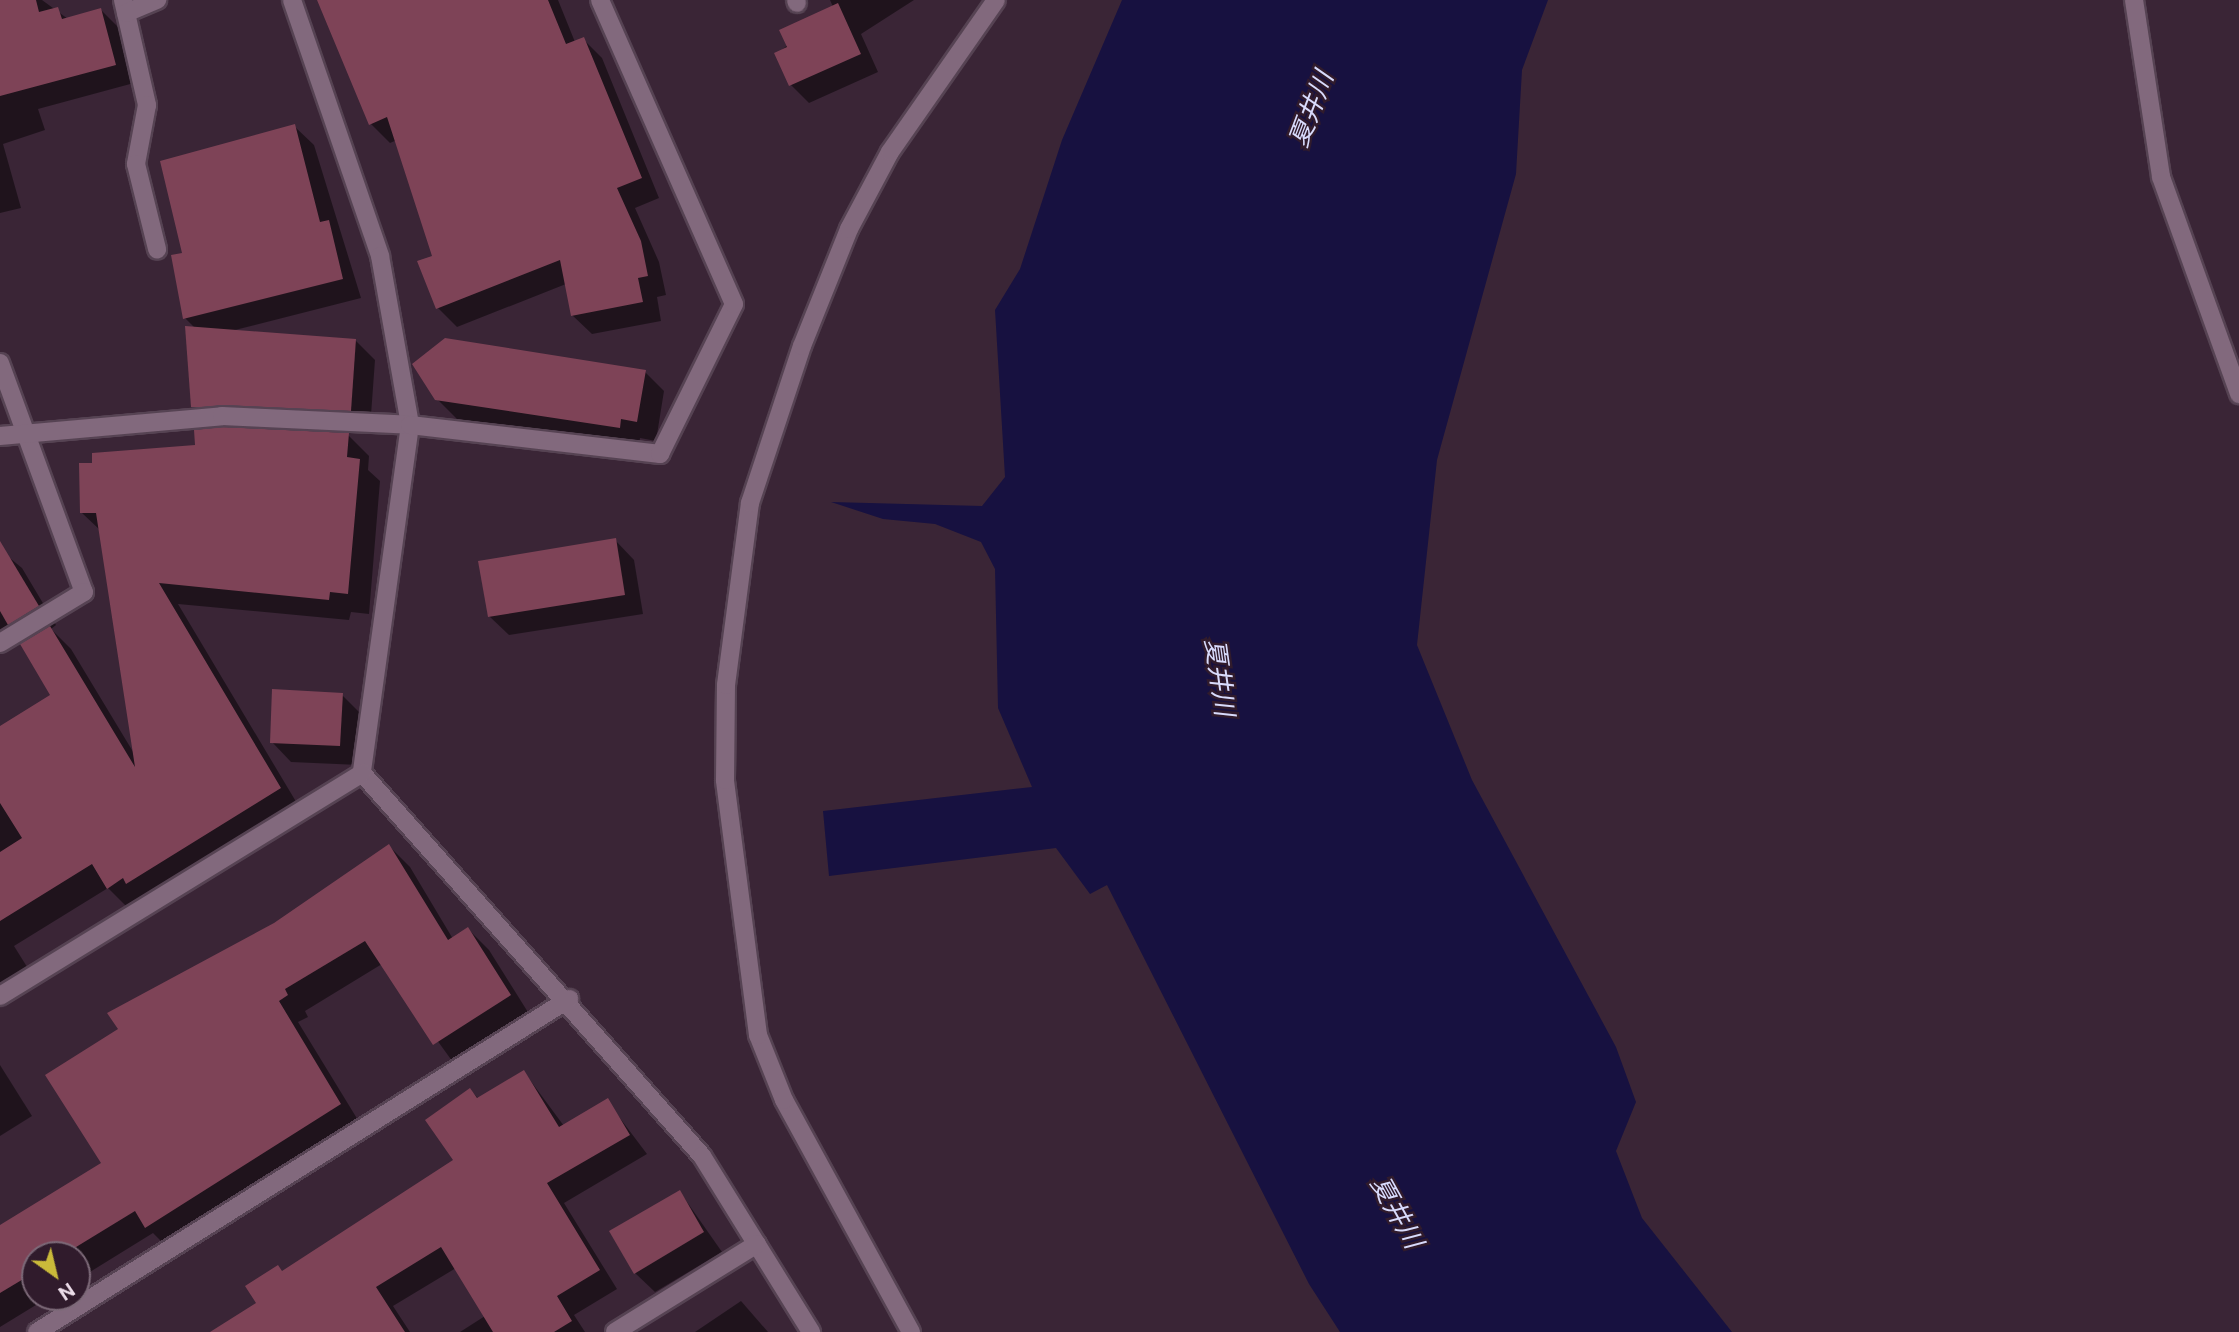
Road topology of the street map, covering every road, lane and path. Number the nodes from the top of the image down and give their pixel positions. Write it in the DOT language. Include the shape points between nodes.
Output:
graph roads {
  1 [pos="158,0"];
  2 [pos="292,0"];
  3 [pos="600,0"];
  4 [pos="996,0"];
  5 [pos="2134,0"];
  6 [pos="125,7"];
  7 [pos="157,249"];
  8 [pos="0,363"];
  9 [pos="2239,394"];
  10 [pos="410,425"];
  11 [pos="25,433"];
  12 [pos="0,436"];
  13 [pos="0,643"];
  14 [pos="362,773"];
  15 [pos="0,996"];
  16 [pos="569,999"];
  17 [pos="757,1244"];
  18 [pos="37,1332"];
  19 [pos="615,1332"];
  20 [pos="811,1332"];
  21 [pos="911,1332"];
  1 -- 6 [label="street"];
  2 -- 10 [label="street" via="380,256"];
  3 -- 10 [label="street" via="734,304 660,454"];
  4 -- 21 [label="street" via="890,152 849,229 802,346 750,503 726,685 725,780 758,1035 791,1112"];
  5 -- 9 [label="street" via="2161,177"];
  6 -- 7 [label="street" via="147,105 136,164"];
  8 -- 11 [label="street"];
  10 -- 11 [label="street" via="222,416"];
  10 -- 14 [label="street"];
  11 -- 12 [label="street"];
  11 -- 13 [label="street" via="84,592"];
  14 -- 15 [label="street"];
  14 -- 16 [label="street"];
  16 -- 17 [label="street" via="702,1156"];
  16 -- 18 [label="street"];
  17 -- 19 [label="street"];
  17 -- 20 [label="street"];
}
